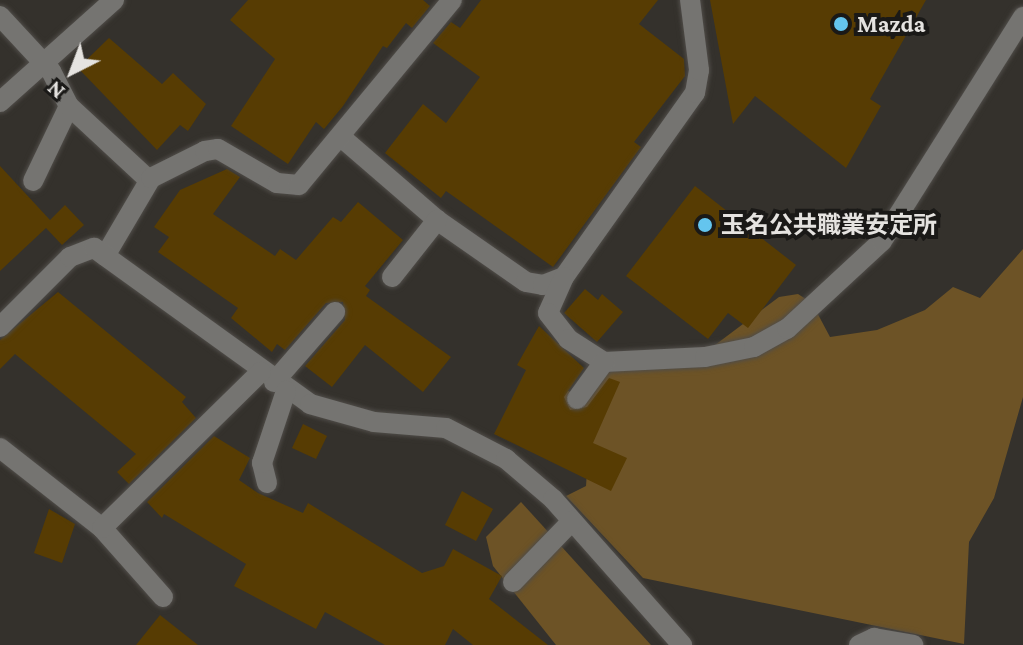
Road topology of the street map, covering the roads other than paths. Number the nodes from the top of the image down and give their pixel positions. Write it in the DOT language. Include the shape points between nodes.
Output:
graph roads {
  1 [pos="114,0"];
  2 [pos="452,0"];
  3 [pos="690,0"];
  4 [pos="0,16"];
  5 [pos="1023,17"];
  6 [pos="43,61"];
  7 [pos="0,102"];
  8 [pos="69,106"];
  9 [pos="341,137"];
  10 [pos="149,180"];
  11 [pos="33,181"];
  12 [pos="437,220"];
  13 [pos="105,256"];
  14 [pos="392,277"];
  15 [pos="564,277"];
  16 [pos="335,312"];
  17 [pos="0,327"];
  18 [pos="604,362"];
  19 [pos="274,382"];
  20 [pos="577,399"];
  21 [pos="0,448"];
  22 [pos="267,483"];
  23 [pos="572,521"];
  24 [pos="102,528"];
  25 [pos="513,582"];
  26 [pos="163,597"];
  27 [pos="682,645"];
  28 [pos="859,645"];
  29 [pos="913,645"];
  1 -- 6 [label="street"];
  2 -- 9 [label="street"];
  3 -- 15 [label="street" via="699,70 695,93"];
  4 -- 6 [label="street"];
  5 -- 18 [label="street" via="882,241 787,329 754,347 705,357"];
  6 -- 7 [label="street"];
  6 -- 8 [label="street"];
  8 -- 10 [label="street"];
  8 -- 11 [label="street"];
  9 -- 10 [label="street" via="299,185 290,188 218,149"];
  9 -- 12 [label="street"];
  10 -- 13 [label="street"];
  12 -- 14 [label="street"];
  12 -- 15 [label="street" via="526,282 543,285"];
  13 -- 17 [label="street" via="94,248 70,257"];
  13 -- 19 [label="street" via="130,269"];
  15 -- 18 [label="street" via="548,313 568,339"];
  16 -- 19 [label="street"];
  18 -- 20 [label="street"];
  19 -- 22 [label="street" via="262,463"];
  19 -- 23 [label="street" via="310,404 374,422 446,428 463,435 506,459"];
  19 -- 24 [label="street"];
  21 -- 24 [label="street"];
  23 -- 25 [label="street"];
  23 -- 27 [label="street"];
  24 -- 26 [label="street"];
  28 -- 29 [label="street" via="874,638"];
}
